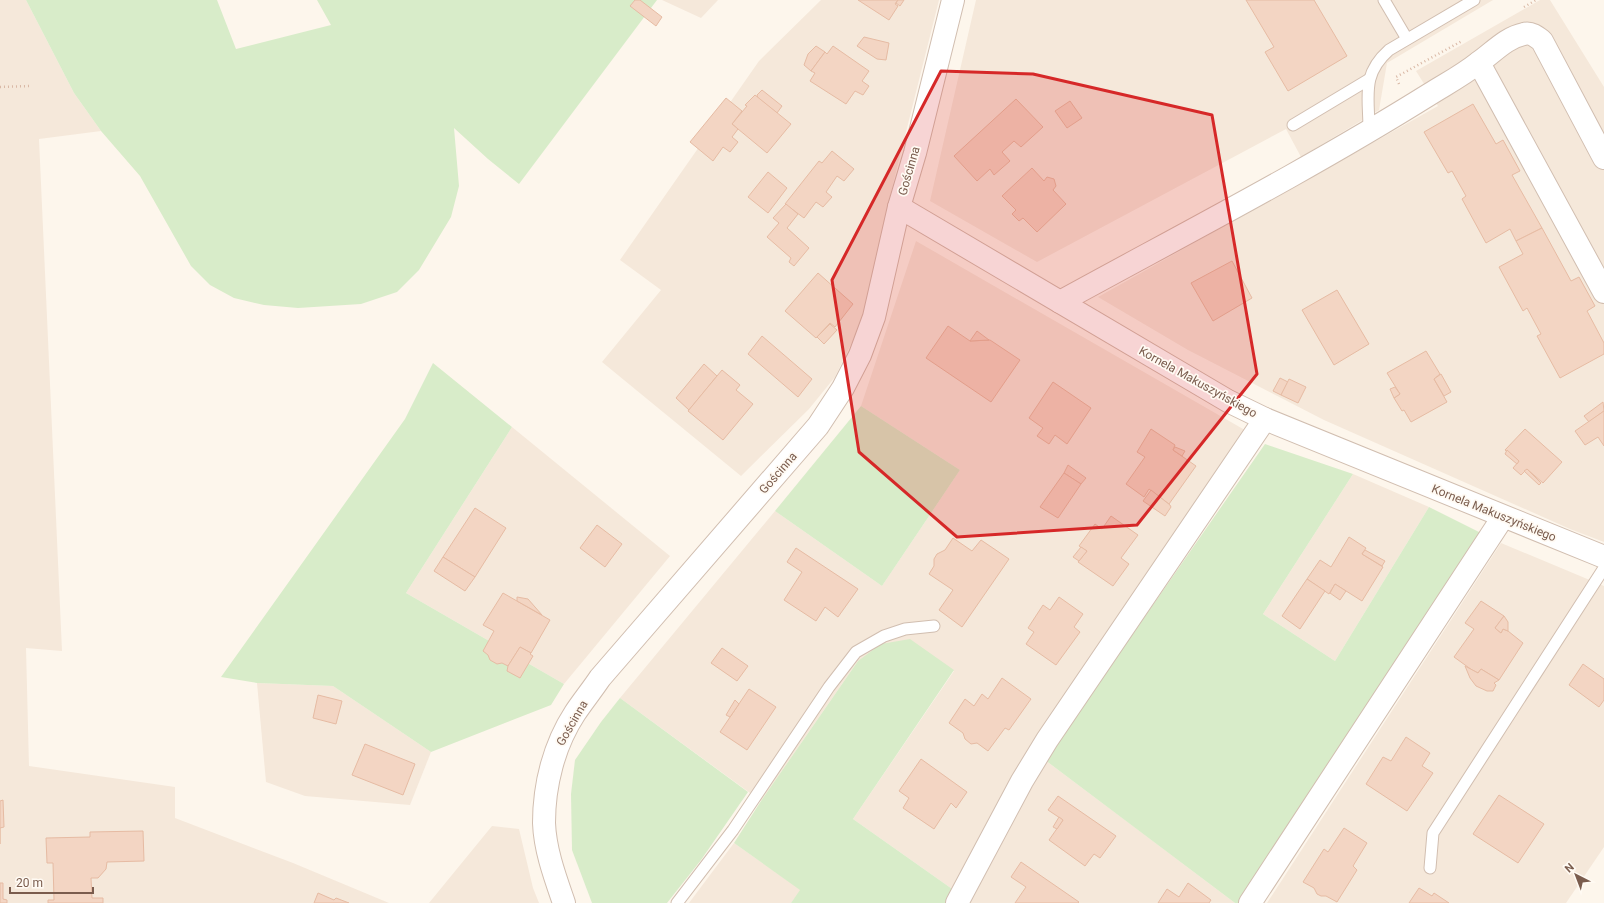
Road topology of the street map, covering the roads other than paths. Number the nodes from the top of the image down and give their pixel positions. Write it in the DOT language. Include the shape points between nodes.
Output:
graph roads {
  1 [pos="953,0"];
  2 [pos="1384,0"];
  3 [pos="1474,0"];
  4 [pos="1407,39"];
  5 [pos="1479,63"];
  6 [pos="1368,80"];
  7 [pos="1293,125"];
  8 [pos="1370,130"];
  9 [pos="1604,158"];
  10 [pos="899,208"];
  11 [pos="1604,292"];
  12 [pos="1060,302"];
  13 [pos="1265,419"];
  14 [pos="1503,517"];
  15 [pos="1604,558"];
  16 [pos="1604,568"];
  17 [pos="934,626"];
  18 [pos="1430,868"];
  19 [pos="564,903"];
  20 [pos="677,903"];
  21 [pos="957,903"];
  22 [pos="1250,903"];
  1 -- 10 [label="street, Gościnna"];
  2 -- 4 [label="lane"];
  3 -- 4 [label="lane"];
  4 -- 6 [label="lane" via="1379,59"];
  5 -- 8 [label="street"];
  5 -- 9 [label="street" via="1512,38 1525,33 1533,34 1547,48"];
  5 -- 11 [label="street"];
  6 -- 7 [label="lane"];
  6 -- 8 [label="lane"];
  8 -- 12 [label="street"];
  10 -- 12 [label="street, Kornela Makuszyńskiego"];
  10 -- 19 [label="street, Gościnna" via="874,317 860,355 843,388 818,426 600,678 574,714 556,750 547,787 544,824 551,862"];
  12 -- 13 [label="street, Kornela Makuszyńskiego" via="1228,401"];
  13 -- 14 [label="street, Kornela Makuszyńskiego"];
  13 -- 21 [label="street" via="1047,740 1022,781"];
  14 -- 15 [label="street, Kornela Makuszyńskiego"];
  14 -- 22 [label="street"];
  16 -- 18 [label="lane" via="1433,833"];
  17 -- 20 [label="lane" via="905,629 884,636 856,652 829,686 733,830"];
}
